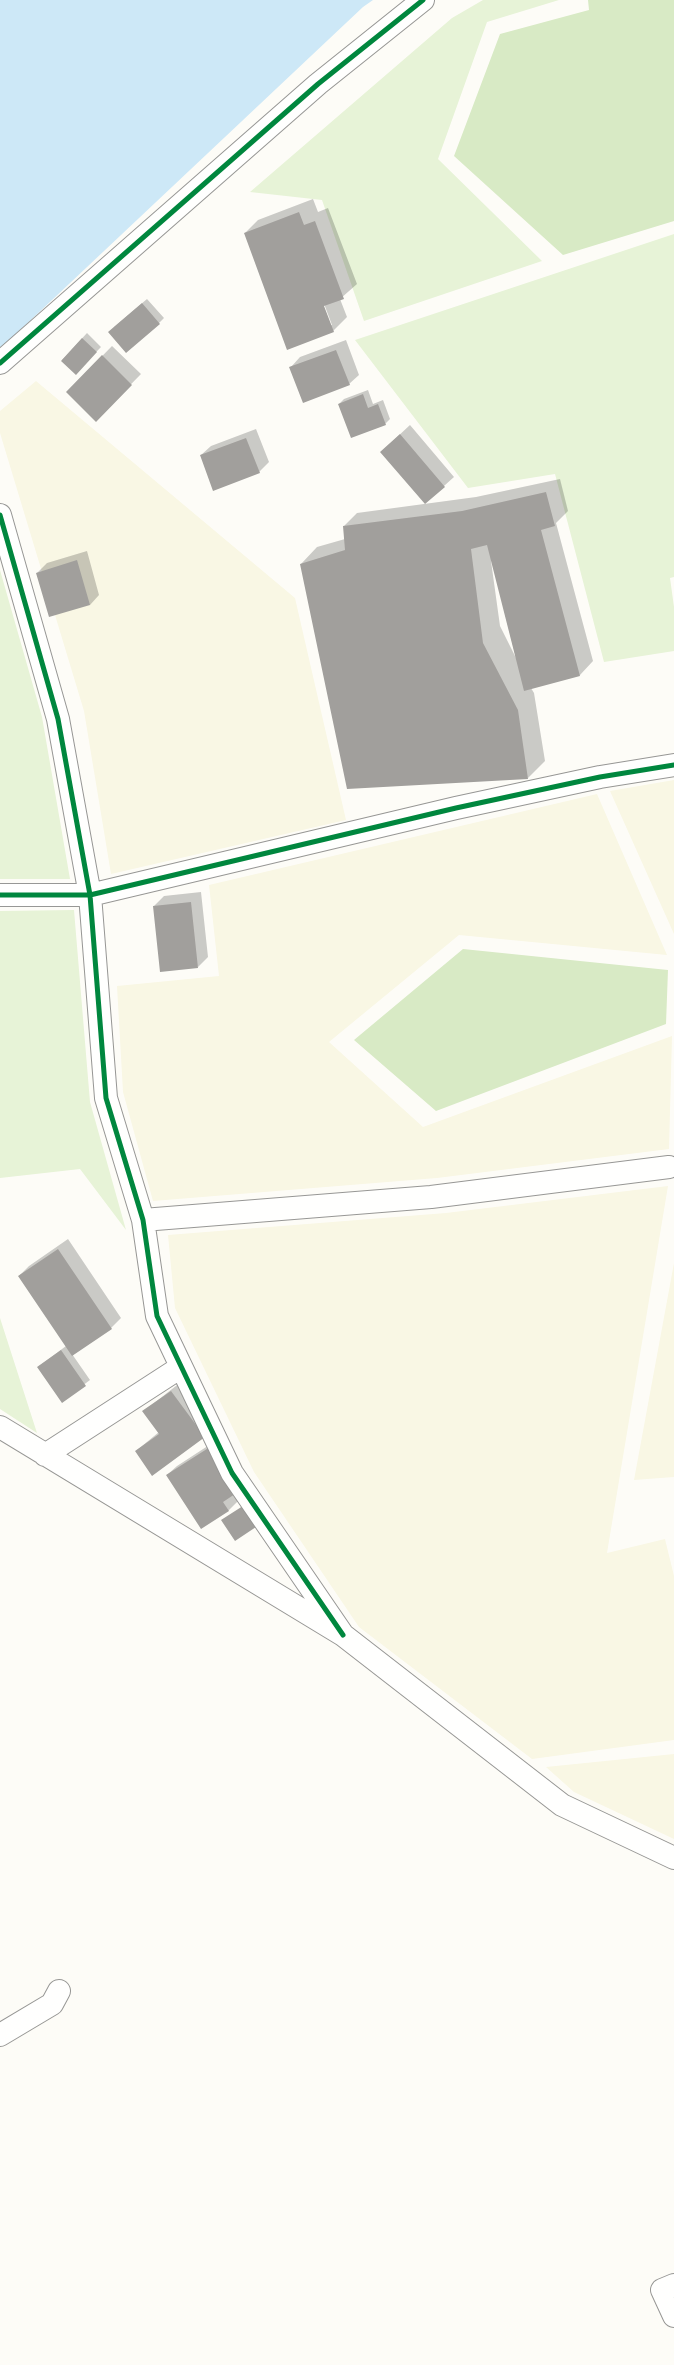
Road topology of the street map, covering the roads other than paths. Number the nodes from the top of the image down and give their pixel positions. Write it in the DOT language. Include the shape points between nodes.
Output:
graph roads {
  1 [pos="423,0"];
  2 [pos="0,363"];
  3 [pos="0,515"];
  4 [pos="674,765"];
  5 [pos="0,895"];
  6 [pos="90,896"];
  7 [pos="669,1167"];
  8 [pos="142,1220"];
  9 [pos="181,1367"];
  10 [pos="0,1427"];
  11 [pos="45,1455"];
  12 [pos="343,1636"];
  13 [pos="674,1858"];
  14 [pos="59,1991"];
  15 [pos="0,2035"];
  16 [pos="674,2285"];
  17 [pos="674,2316"];
  1 -- 2 [label="street" via="318,84"];
  3 -- 6 [label="street" via="58,719"];
  4 -- 6 [label="street" via="600,777 464,806"];
  5 -- 6 [label="street"];
  6 -- 8 [label="street" via="106,1098"];
  7 -- 8 [label="street" via="431,1197"];
  8 -- 9 [label="street" via="157,1316"];
  9 -- 11 [label="street"];
  9 -- 12 [label="street" via="232,1473"];
  10 -- 11 [label="street"];
  11 -- 12 [label="street"];
  12 -- 13 [label="street" via="562,1806"];
  14 -- 15 [label="street" via="52,2004"];
  16 -- 17 [label="street" via="662,2290"];
}
